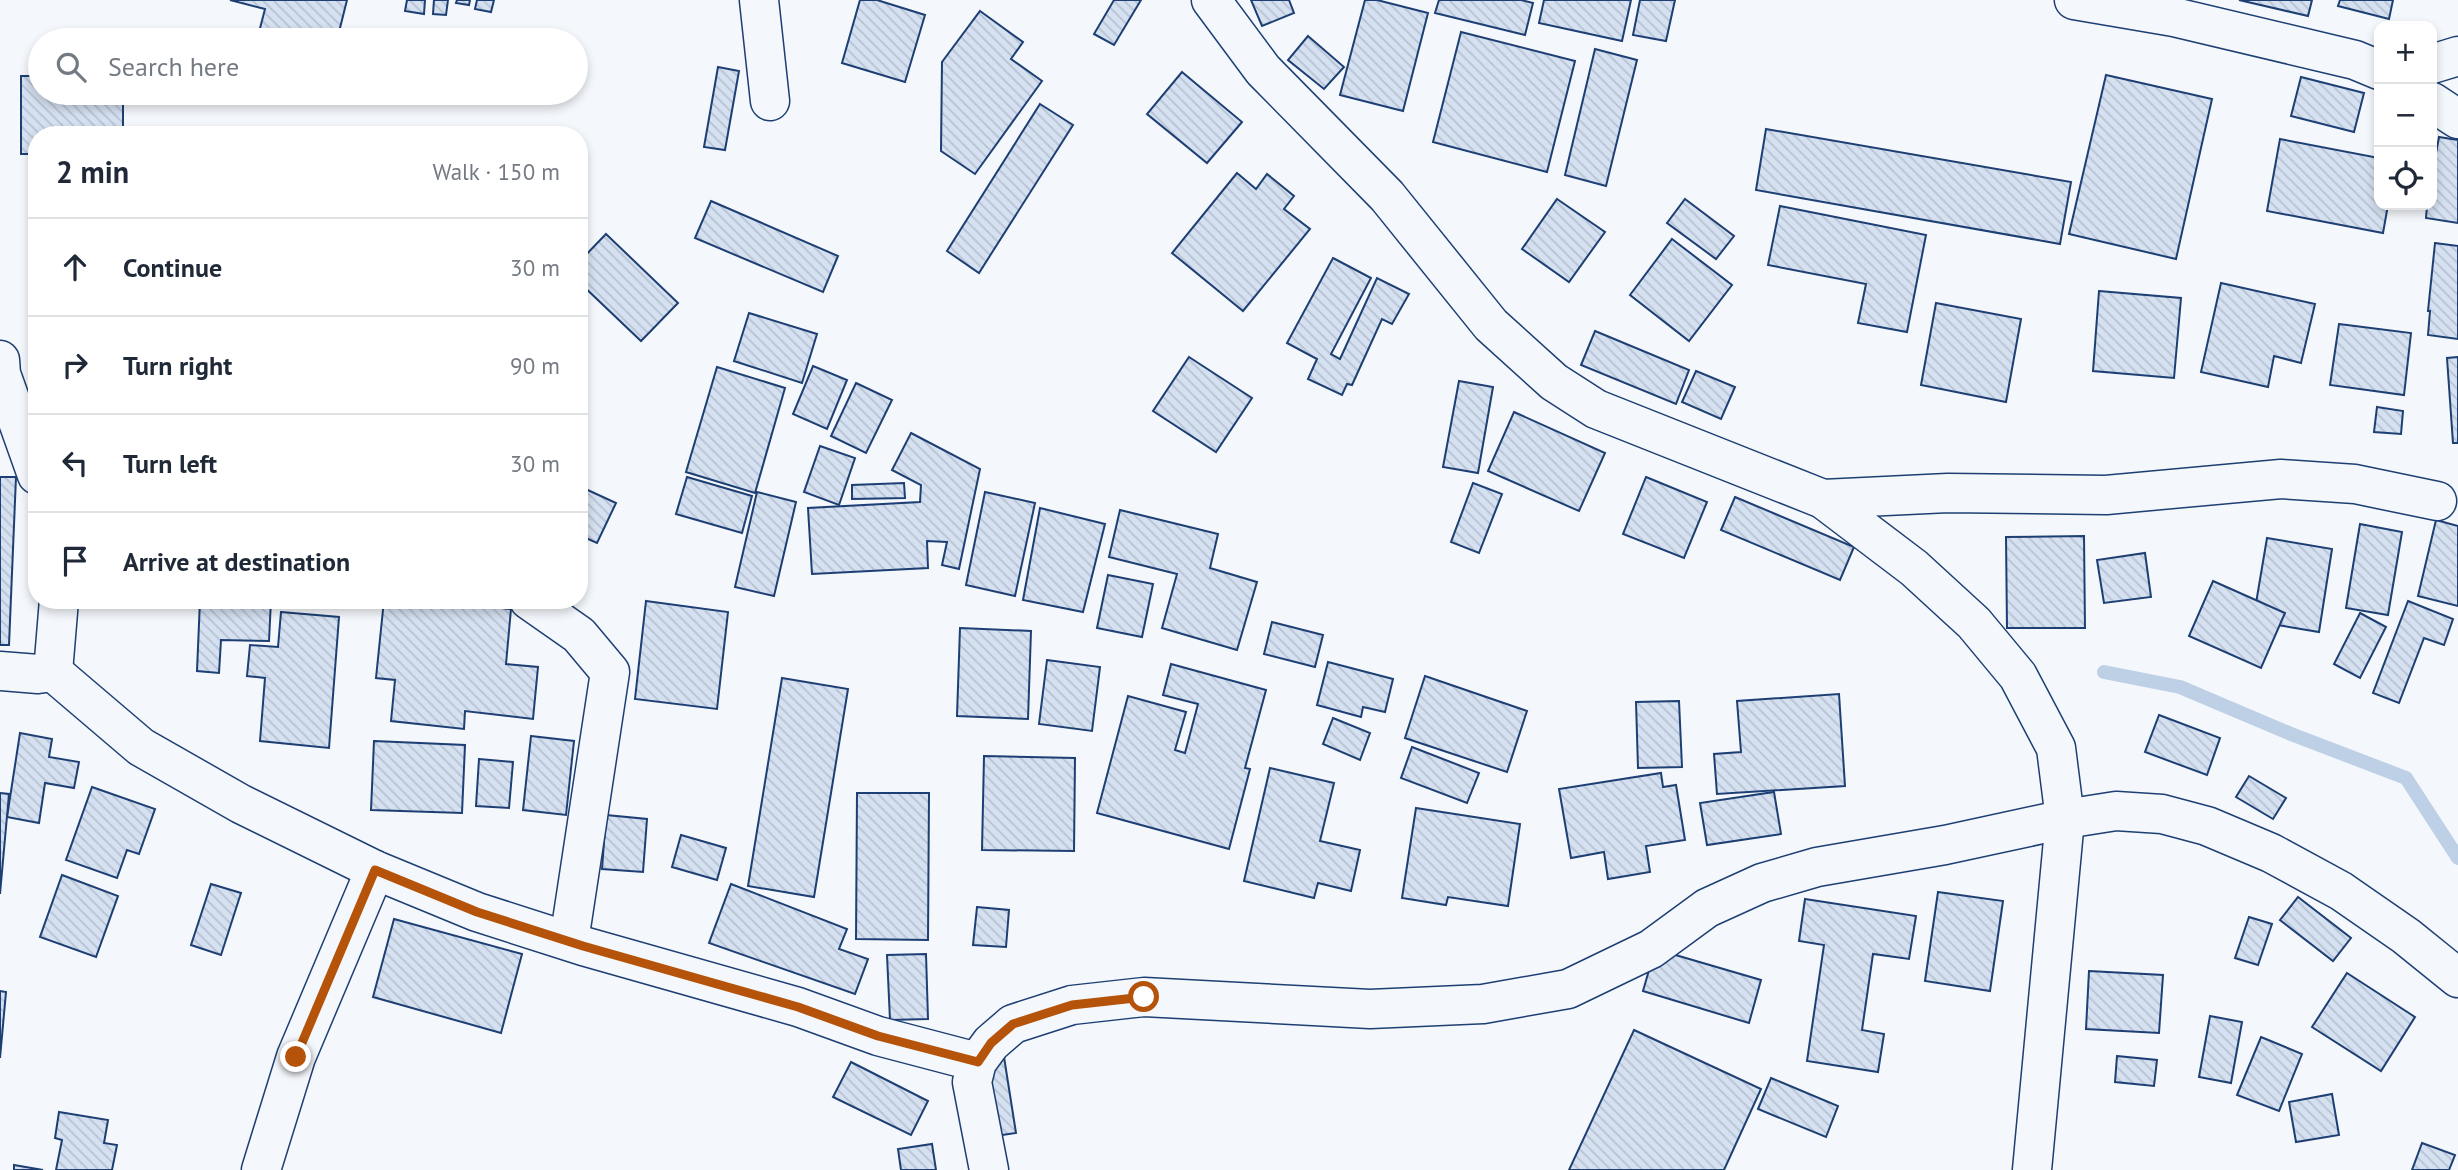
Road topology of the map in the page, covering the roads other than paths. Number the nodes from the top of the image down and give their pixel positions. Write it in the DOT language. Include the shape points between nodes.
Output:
graph roads {
  1 [pos="759,0"];
  2 [pos="1211,0"];
  3 [pos="2074,0"];
  4 [pos="2458,56"];
  5 [pos="2437,62"];
  6 [pos="2374,68"];
  7 [pos="770,101"];
  8 [pos="2437,105"];
  9 [pos="2458,119"];
  10 [pos="0,360"];
  11 [pos="28,450"];
  12 [pos="1823,499"];
  13 [pos="2437,500"];
  14 [pos="58,609"];
  15 [pos="542,609"];
  16 [pos="0,671"];
  17 [pos="53,672"];
  18 [pos="2065,819"];
  19 [pos="375,870"];
  20 [pos="569,941"];
  21 [pos="2458,978"];
  22 [pos="978,1062"];
  23 [pos="261,1170"];
  24 [pos="989,1170"];
  25 [pos="2032,1170"];
  1 -- 7 [label="street"];
  2 -- 12 [label="street" via="1262,70 1387,196 1491,325 1554,382 1596,409"];
  3 -- 6 [label="street" via="2174,17"];
  4 -- 5 [label="street"];
  8 -- 9 [label="street"];
  10 -- 11 [label="street"];
  12 -- 13 [label="street" via="2106,495 2281,479 2355,484"];
  12 -- 18 [label="street" via="1934,586 1974,623 2018,676 2056,748"];
  14 -- 17 [label="street"];
  15 -- 20 [label="street" via="579,635 610,672"];
  16 -- 17 [label="street"];
  17 -- 19 [label="street" via="141,747 241,804"];
  18 -- 21 [label="street" via="2116,811 2162,814 2207,826 2342,891"];
  18 -- 22 [label="street" via="1817,867 1762,883 1707,908 1651,949 1568,989 1483,1004 1370,1009 1144,997 1072,1005 1013,1024"];
  18 -- 25 [label="street"];
  19 -- 20 [label="street" via="477,912"];
  19 -- 23 [label="street" via="296,1057"];
  20 -- 22 [label="street"];
  22 -- 24 [label="street" via="972,1082"];
}
